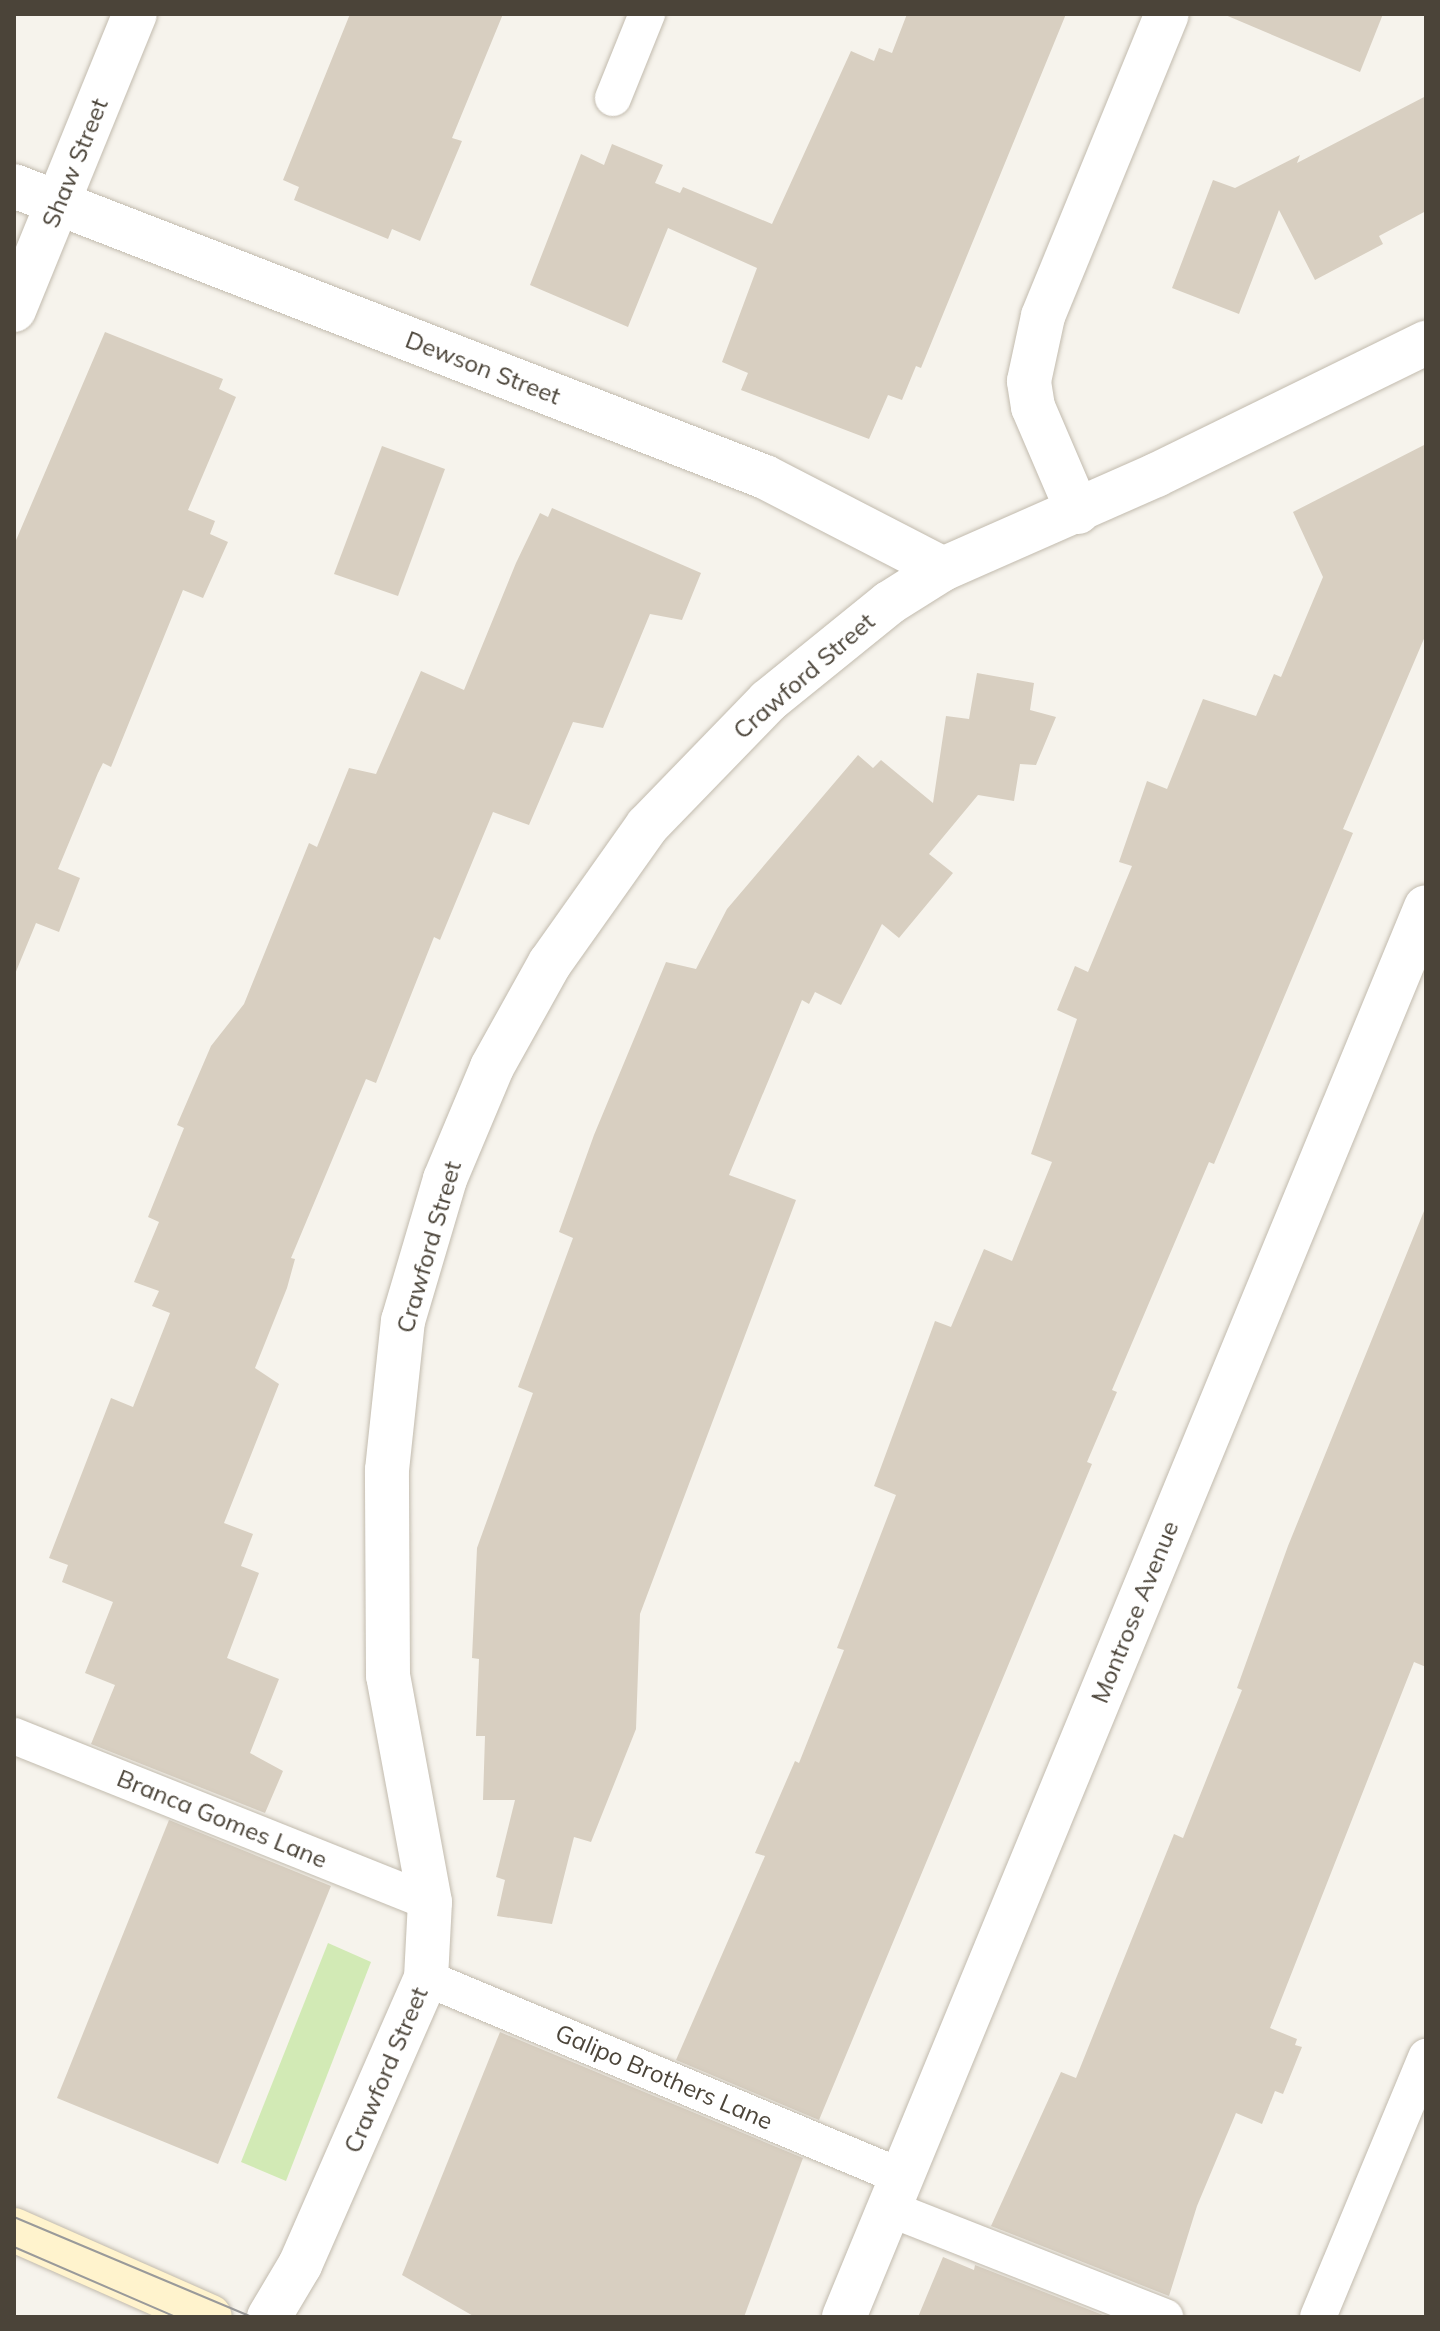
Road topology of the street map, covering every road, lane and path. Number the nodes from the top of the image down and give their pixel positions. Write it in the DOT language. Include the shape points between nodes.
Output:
graph roads {
  1 [pos="135,14"];
  2 [pos="647,14"];
  3 [pos="1167,14"];
  4 [pos="613,98"];
  5 [pos="14,186"];
  6 [pos="59,205"];
  7 [pos="14,310"];
  8 [pos="1426,343"];
  9 [pos="1078,512"];
  10 [pos="943,569"];
  11 [pos="1426,907"];
  12 [pos="14,1736"];
  13 [pos="430,1902"];
  14 [pos="426,1978"];
  15 [pos="1426,2057"];
  16 [pos="895,2192"];
  17 [pos="14,2230"];
  18 [pos="210,2317"];
  19 [pos="269,2317"];
  20 [pos="844,2317"];
  21 [pos="1165,2317"];
  22 [pos="1318,2317"];
  1 -- 6 [label="street, Shaw Street"];
  2 -- 4 [label="lane"];
  3 -- 9 [label="street" via="1043,316 1029,381 1033,407"];
  5 -- 6 [label="street, Dewson Street"];
  6 -- 7 [label="street, Shaw Street"];
  6 -- 10 [label="street, Dewson Street" via="765,477"];
  8 -- 9 [label="street, Crawford Street"];
  9 -- 10 [label="street, Crawford Street"];
  10 -- 13 [label="street, Crawford Street" via="889,603 768,701 647,826 550,963 492,1067 445,1179 403,1321 387,1470 388,1676"];
  11 -- 16 [label="street, Montrose Avenue"];
  12 -- 13 [label="lane, Branca Gomes Lane"];
  13 -- 14 [label="street, Crawford Street"];
  14 -- 16 [label="lane, Galipo Brothers Lane"];
  14 -- 19 [label="street, Crawford Street" via="300,2265"];
  15 -- 22 [label="lane"];
  16 -- 20 [label="street, Montrose Avenue"];
  16 -- 21 [label="lane, Galipo Brothers Lane"];
  17 -- 18 [label="main road"];
}
